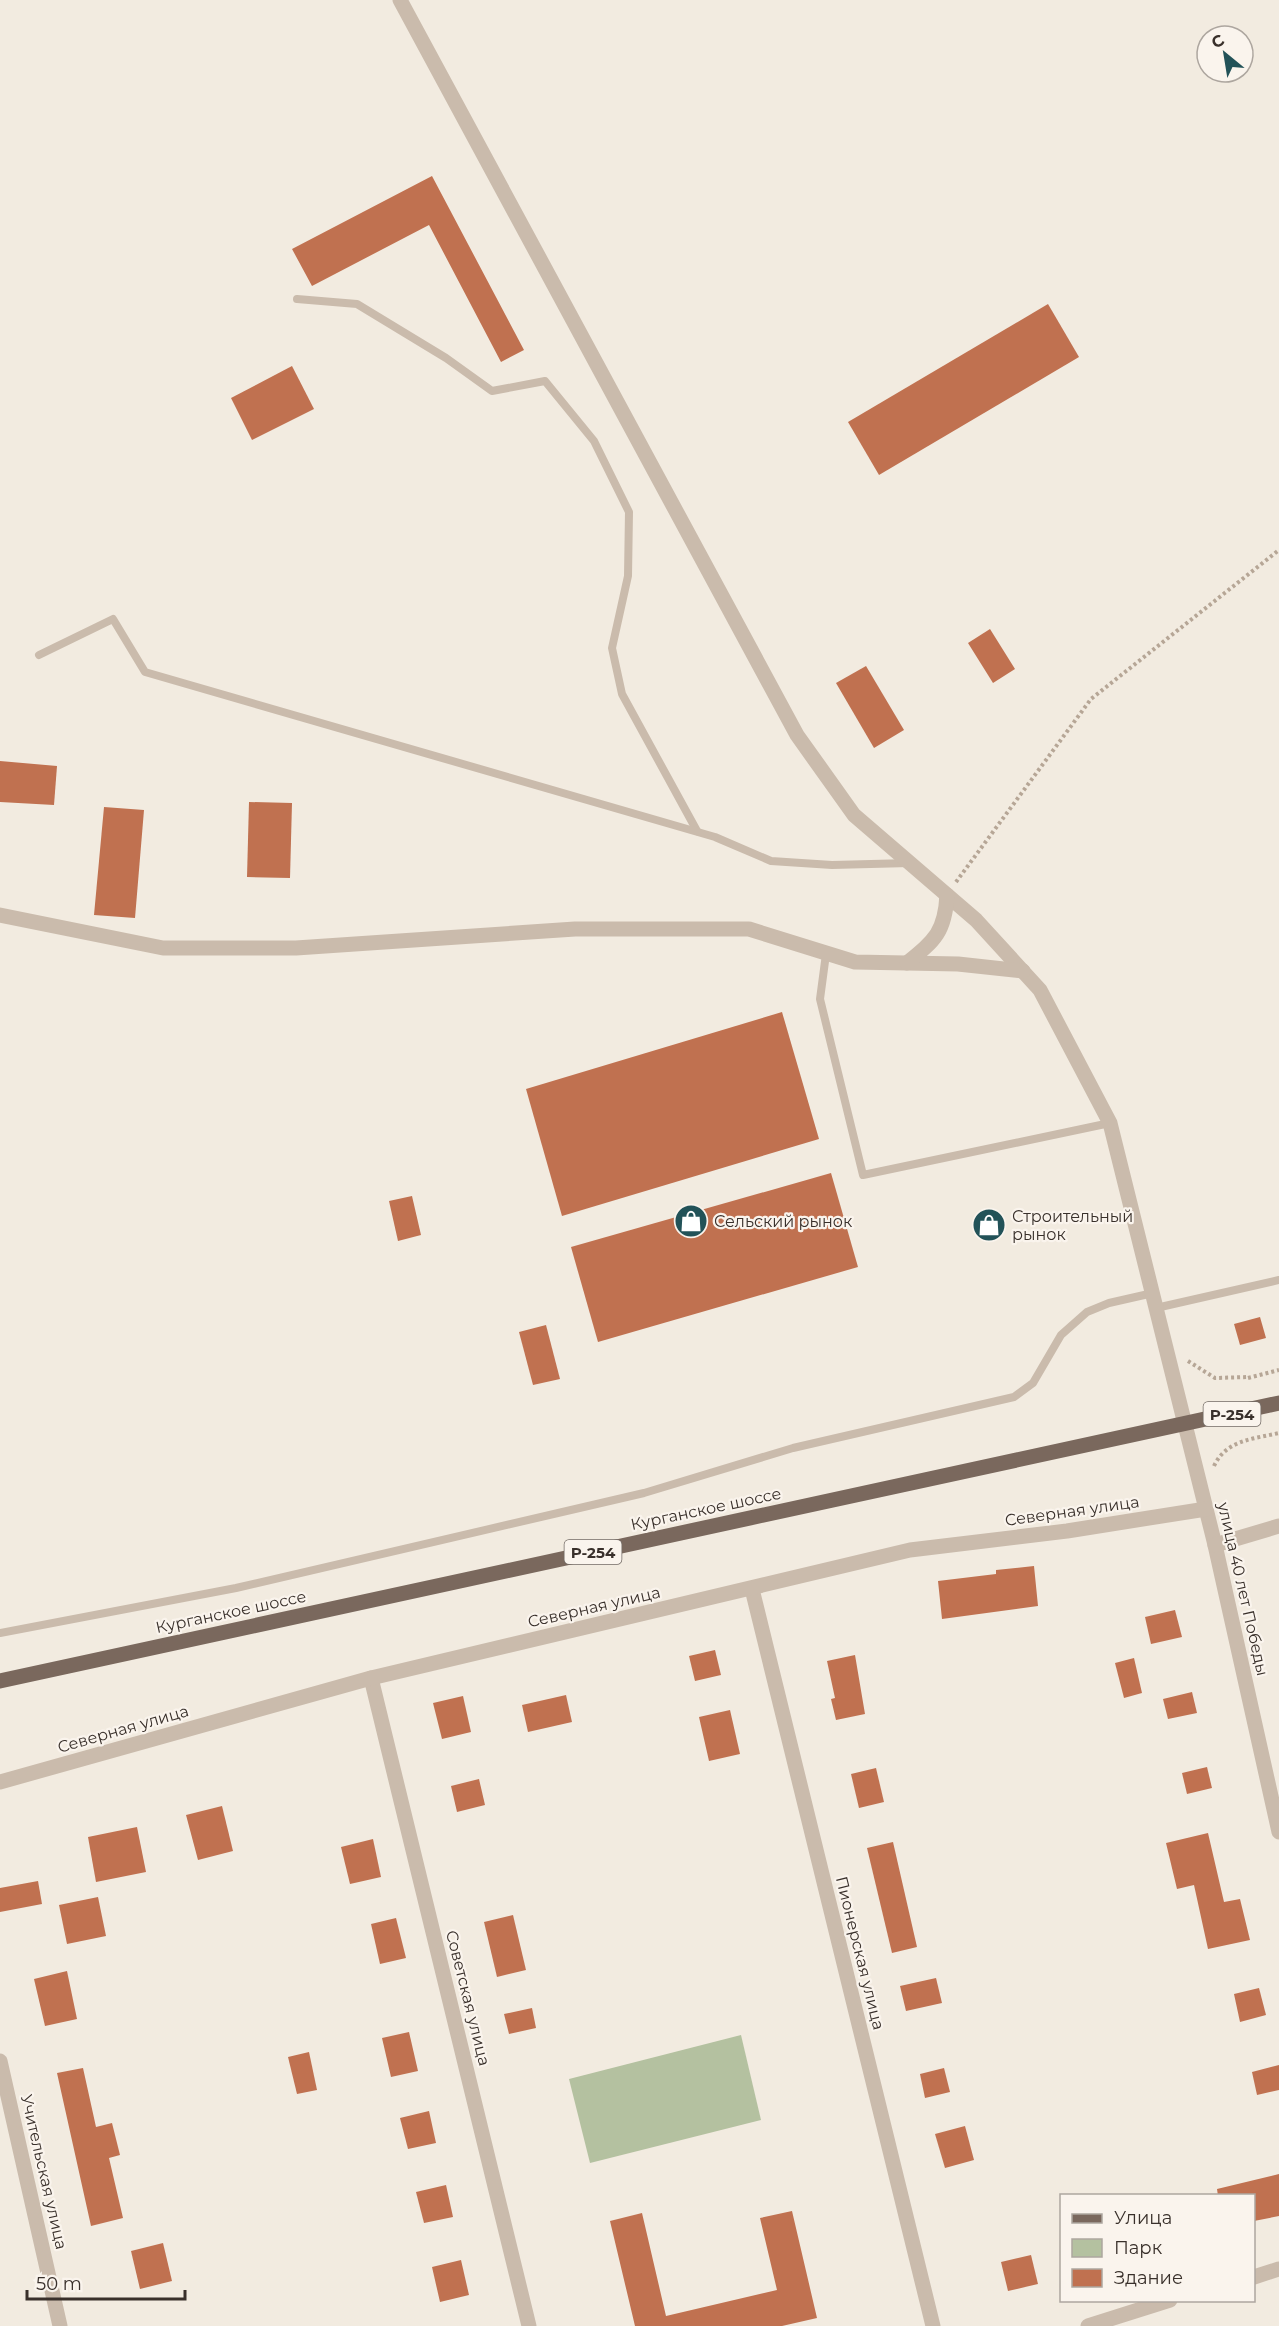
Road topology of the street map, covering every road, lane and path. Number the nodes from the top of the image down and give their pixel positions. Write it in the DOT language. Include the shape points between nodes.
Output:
graph roads {
  1 [pos="400,0"];
  2 [pos="297,299"];
  3 [pos="1279,550"];
  4 [pos="39,655"];
  5 [pos="697,831"];
  6 [pos="910,863"];
  7 [pos="947,895"];
  8 [pos="0,915"];
  9 [pos="826,954"];
  10 [pos="907,963"];
  11 [pos="1023,971"];
  12 [pos="1110,1123"];
  13 [pos="1279,1280"];
  14 [pos="1153,1293"];
  15 [pos="1156,1308"];
  16 [pos="1165,1343"];
  17 [pos="1279,1370"];
  18 [pos="1279,1403"];
  19 [pos="1185,1424"];
  20 [pos="1279,1433"];
  21 [pos="1212,1471"];
  22 [pos="1206,1509"];
  23 [pos="1279,1526"];
  24 [pos="1215,1545"];
  25 [pos="752,1589"];
  26 [pos="0,1633"];
  27 [pos="371,1678"];
  28 [pos="0,1681"];
  29 [pos="0,1782"];
  30 [pos="1279,1832"];
  31 [pos="0,2061"];
  32 [pos="1279,2269"];
  33 [pos="1255,2277"];
  34 [pos="1167,2302"];
  35 [pos="60,2326"];
  36 [pos="529,2326"];
  37 [pos="933,2326"];
  38 [pos="1088,2326"];
  1 -- 6 [label="street, улица 40 лет Победы" via="797,735 854,815"];
  2 -- 5 [label="lane" via="357,304 492,391 544,381 594,441 628,512 628,576 612,648 622,694"];
  3 -- 7 [label="path" via="1091,699"];
  4 -- 5 [label="lane" via="113,619 144,672"];
  5 -- 6 [label="lane" via="771,861 832,865"];
  6 -- 7 [label="street, улица 40 лет Победы"];
  7 -- 10 [label="street" via="946,918 935,940"];
  7 -- 11 [label="street, улица 40 лет Победы"];
  8 -- 9 [label="street" via="163,948 296,948 575,929 749,929"];
  9 -- 10 [label="street" via="855,962"];
  9 -- 12 [label="lane" via="820,999 863,1175"];
  10 -- 11 [label="street"];
  11 -- 12 [label="street, улица 40 лет Победы" via="1040,990"];
  12 -- 14 [label="street, улица 40 лет Победы"];
  13 -- 15 [label="lane"];
  14 -- 15 [label="street, улица 40 лет Победы"];
  14 -- 26 [label="lane" via="1087,1312 1061,1335 1033,1383 1014,1397 793,1448 644,1493 272,1580"];
  15 -- 16 [label="street, улица 40 лет Победы"];
  16 -- 17 [label="path" via="1215,1378 1249,1378"];
  16 -- 19 [label="street, улица 40 лет Победы"];
  18 -- 19 [label="main road, Курганское шоссе / Р-254"];
  19 -- 22 [label="street, улица 40 лет Победы"];
  19 -- 28 [label="main road, Курганское шоссе / Р-254"];
  20 -- 21 [label="path" via="1231,1444 1220,1453"];
  22 -- 24 [label="street, улица 40 лет Победы"];
  22 -- 25 [label="street, Северная улица" via="910,1550"];
  23 -- 24 [label="street"];
  24 -- 30 [label="street, улица 40 лет Победы"];
  25 -- 27 [label="street, Северная улица"];
  25 -- 37 [label="street, Пионерская улица"];
  27 -- 29 [label="street, Северная улица"];
  27 -- 36 [label="street, Советская улица"];
  31 -- 35 [label="street, Учительская улица"];
  32 -- 33 [label="street"];
  34 -- 38 [label="street"];
}
